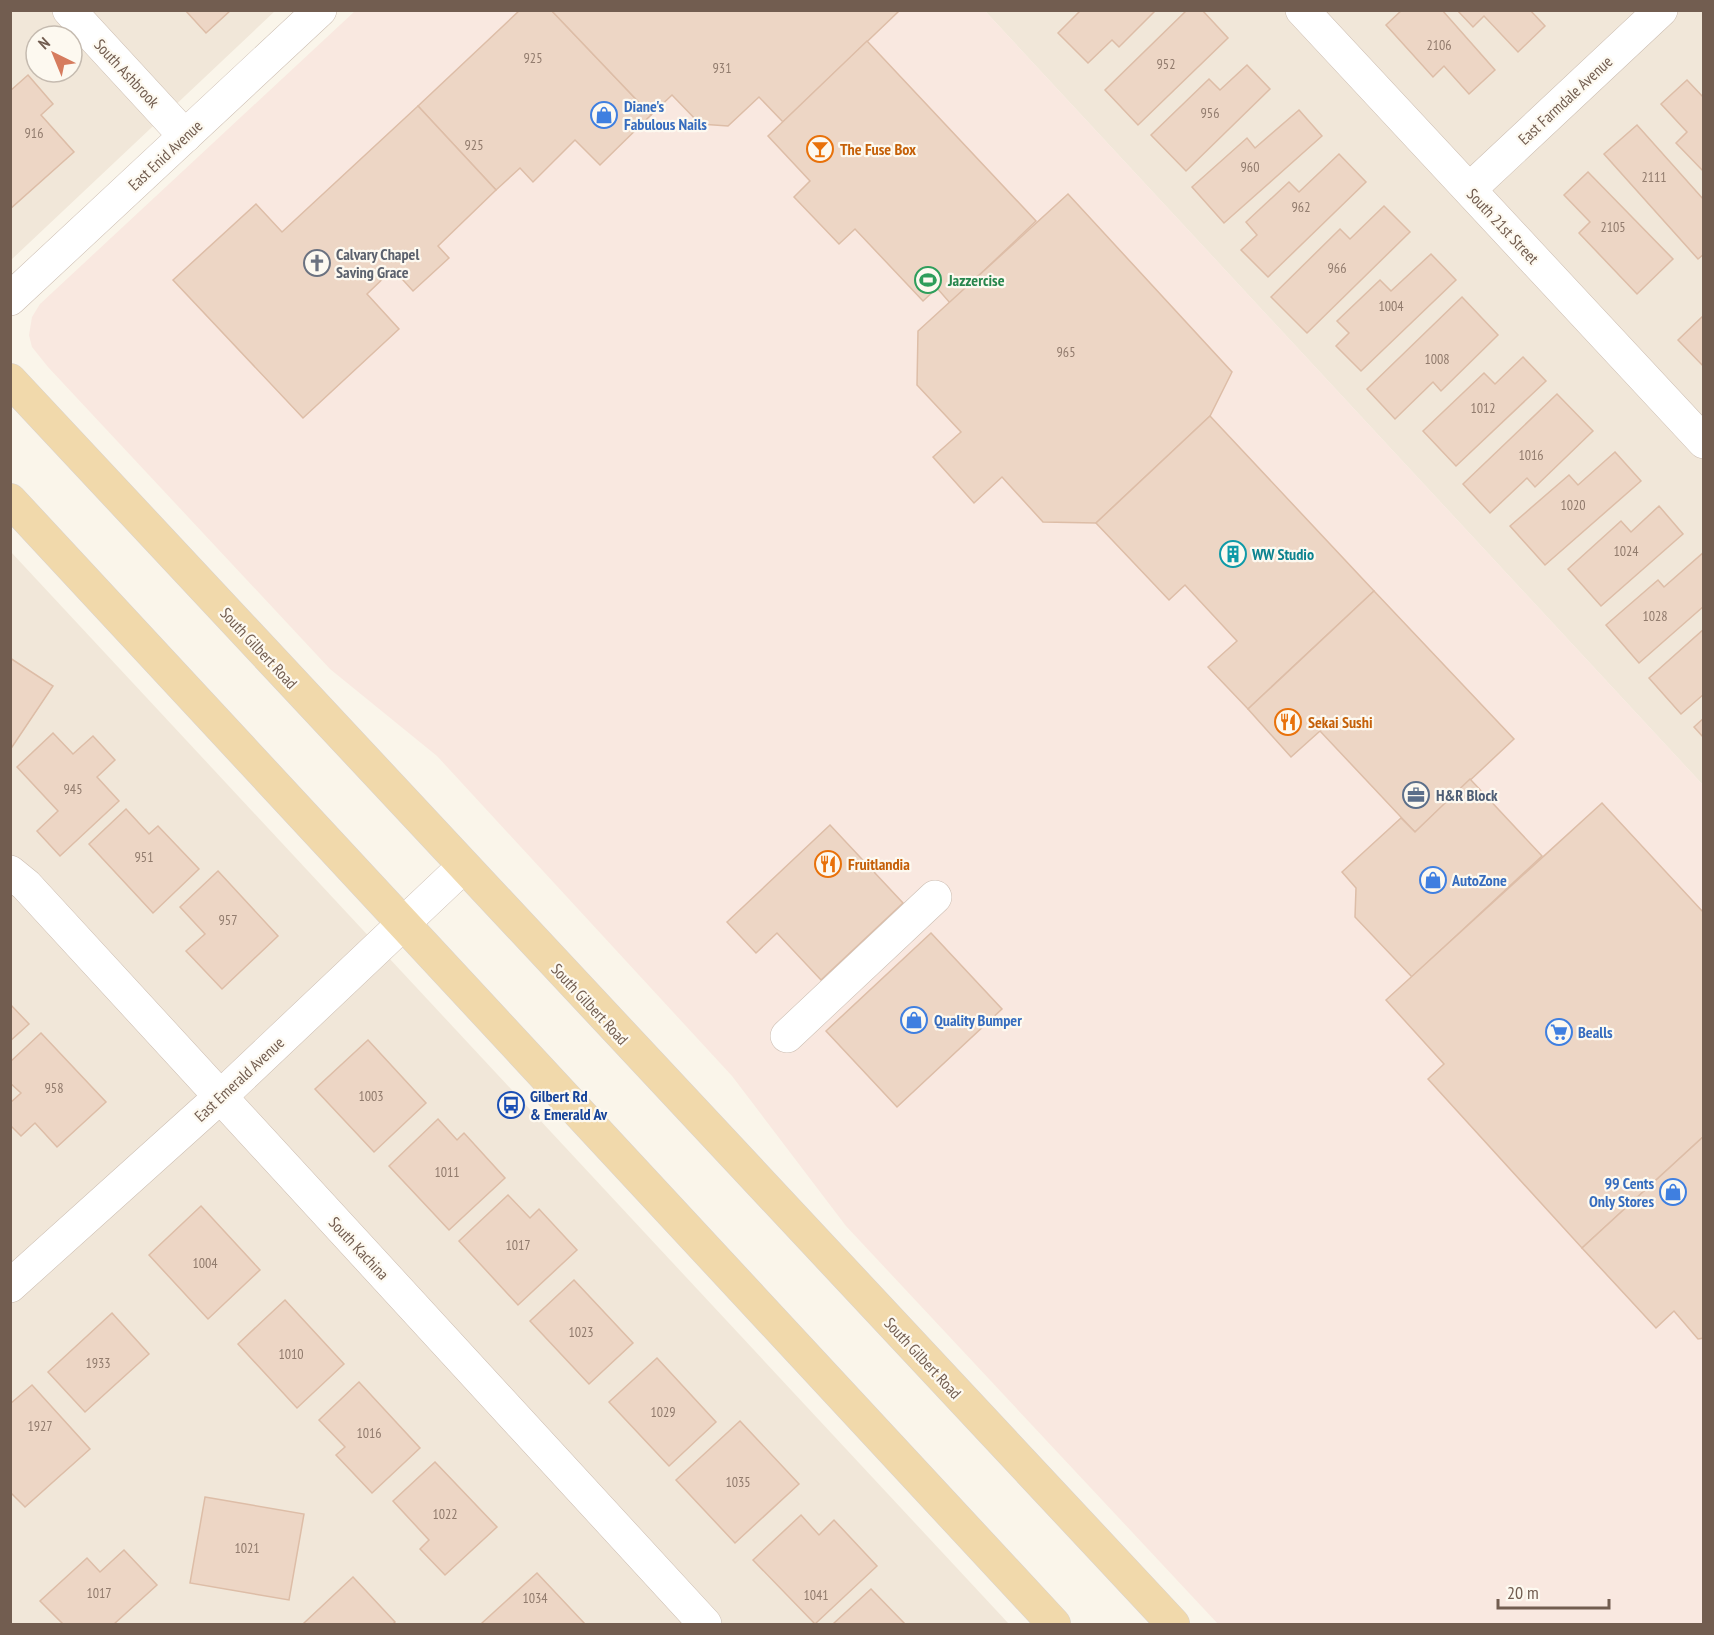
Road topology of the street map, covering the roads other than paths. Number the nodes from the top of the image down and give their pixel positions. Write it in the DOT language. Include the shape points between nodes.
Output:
graph roads {
  1 [pos="69,10"];
  2 [pos="320,10"];
  3 [pos="1302,10"];
  4 [pos="1661,10"];
  5 [pos="185,136"];
  6 [pos="1470,189"];
  7 [pos="10,299"];
  8 [pos="10,380"];
  9 [pos="1704,442"];
  10 [pos="10,500"];
  11 [pos="463,867"];
  12 [pos="10,872"];
  13 [pos="935,897"];
  14 [pos="404,923"];
  15 [pos="786,1036"];
  16 [pos="220,1097"];
  17 [pos="10,1286"];
  18 [pos="705,1624"];
  19 [pos="1054,1624"];
  20 [pos="1173,1624"];
  1 -- 5 [label="street, South Ashbrook"];
  2 -- 5 [label="street, East Enid Avenue"];
  3 -- 6 [label="street, South 21st Street"];
  4 -- 6 [label="street, East Farmdale Avenue"];
  5 -- 7 [label="street, East Enid Avenue"];
  6 -- 9 [label="street, South 21st Street"];
  8 -- 11 [label="main road, South Gilbert Road"];
  10 -- 14 [label="main road"];
  11 -- 14 [label="street, East Emerald Avenue"];
  11 -- 20 [label="main road, South Gilbert Road"];
  12 -- 16 [label="street, South Kachina"];
  13 -- 15 [label="street"];
  14 -- 16 [label="street, East Emerald Avenue"];
  14 -- 19 [label="main road"];
  16 -- 17 [label="street, East Emerald Avenue"];
  16 -- 18 [label="street, South Kachina"];
}
